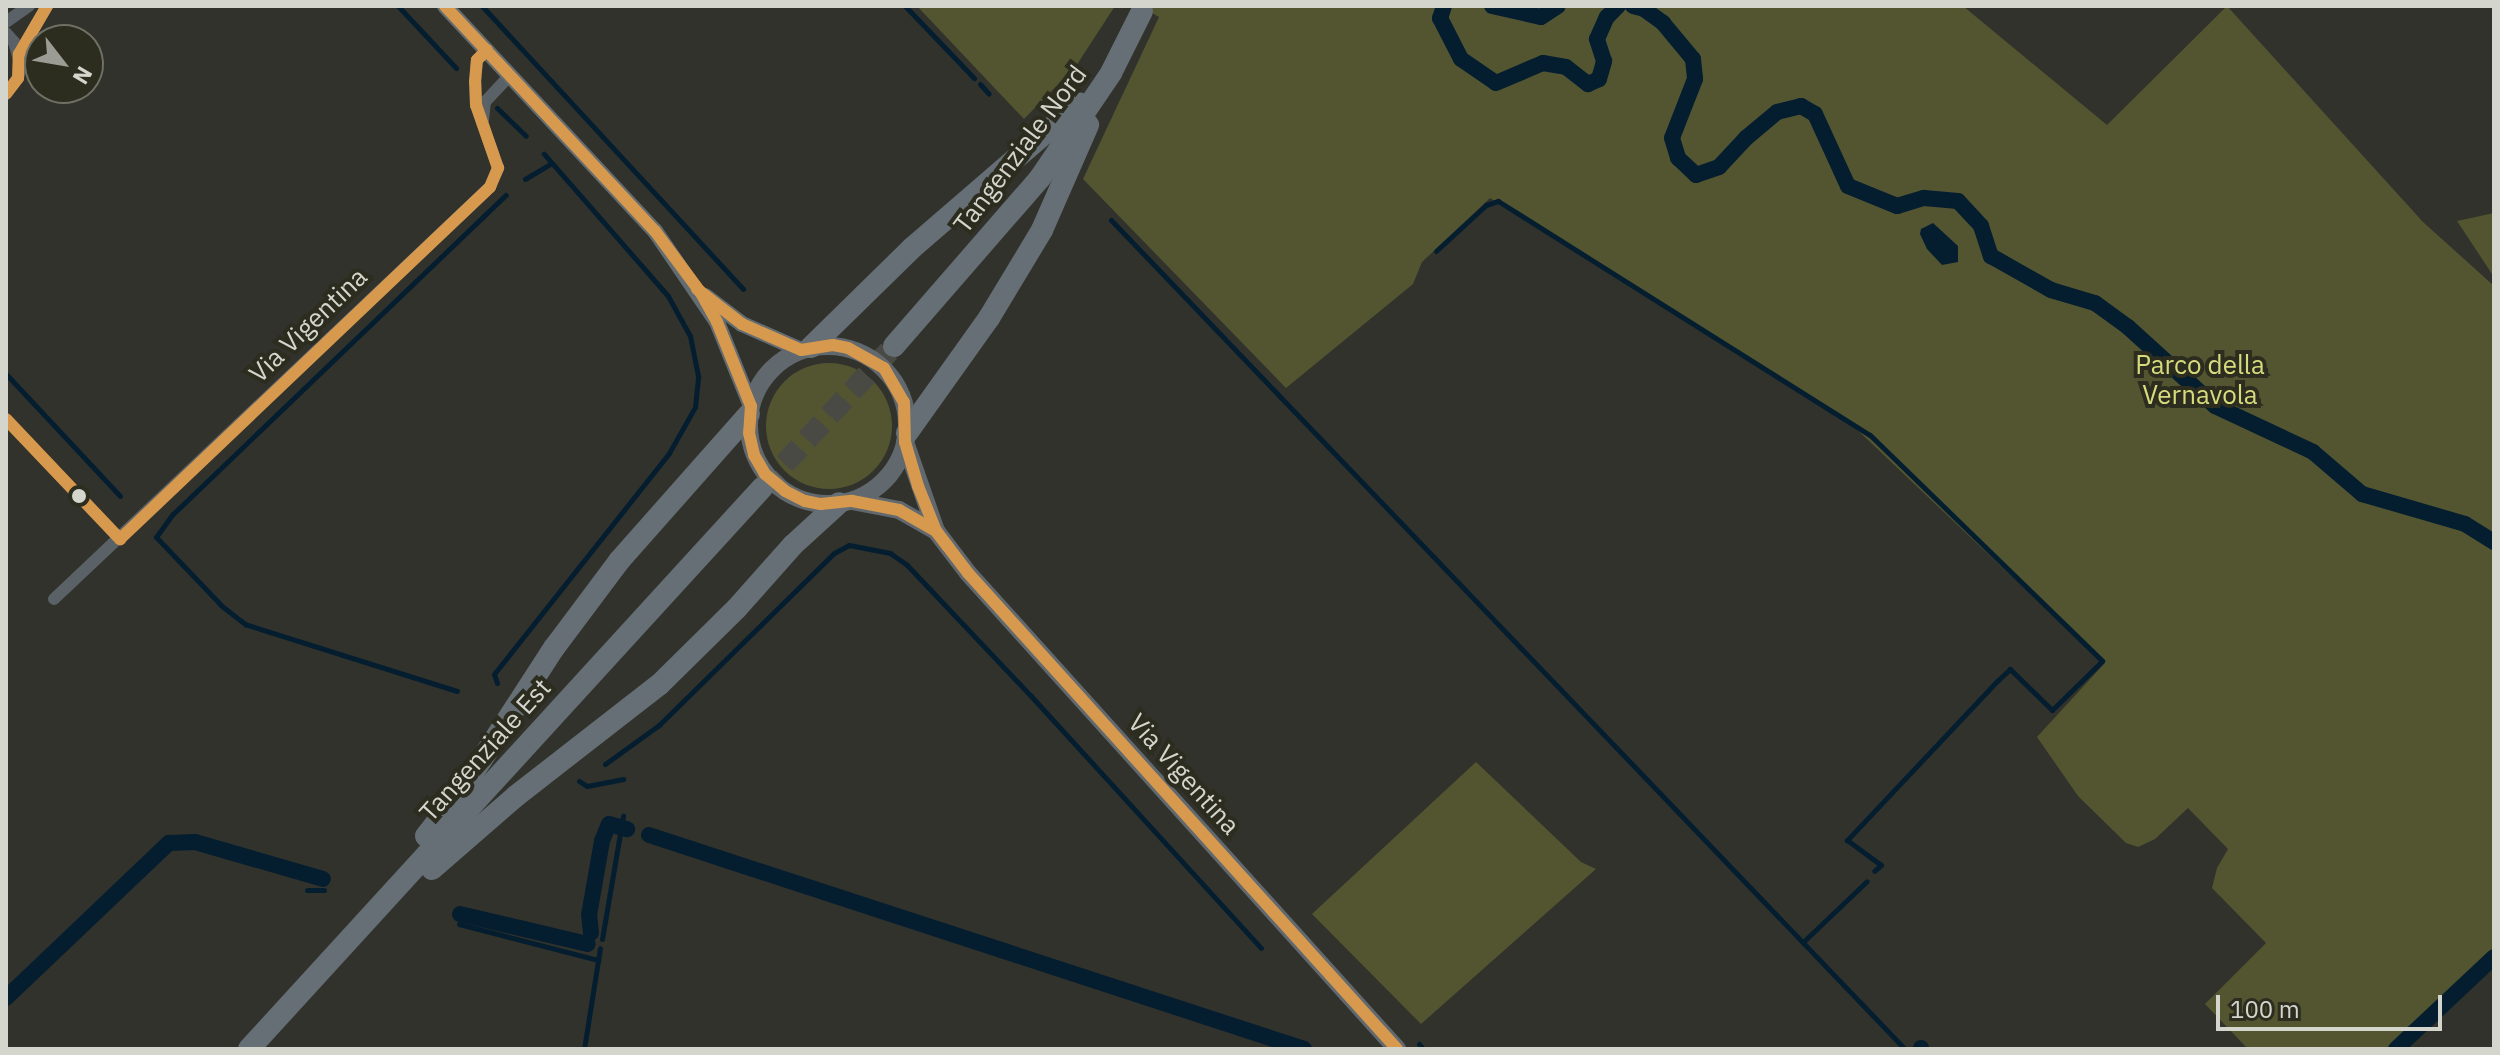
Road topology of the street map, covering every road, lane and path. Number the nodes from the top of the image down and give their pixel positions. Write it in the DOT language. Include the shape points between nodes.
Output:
graph roads {
  1 [pos="29,6"];
  2 [pos="47,6"];
  3 [pos="445,6"];
  4 [pos="1142,11"];
  5 [pos="6,22"];
  6 [pos="6,33"];
  7 [pos="487,50"];
  8 [pos="19,54"];
  9 [pos="1111,73"];
  10 [pos="510,75"];
  11 [pos="6,94"];
  12 [pos="483,124"];
  13 [pos="701,293"];
  14 [pos="894,346"];
  15 [pos="806,348"];
  16 [pos="750,410"];
  17 [pos="906,438"];
  18 [pos="762,488"];
  19 [pos="845,502"];
  20 [pos="936,531"];
  21 [pos="54,599"];
  22 [pos="313,978"];
  23 [pos="249,1049"];
  24 [pos="1397,1049"];
  1 -- 5 [label="street"];
  2 -- 8 [label="street"];
  3 -- 7 [label="street, Via Vigentina"];
  4 -- 9 [label="highway, Tangenziale Nord"];
  6 -- 8 [label="street"];
  7 -- 10 [label="street, Via Vigentina"];
  7 -- 12 [label="street, Via Vigentina" via="477,60 475,82"];
  8 -- 11 [label="street" via="18,78"];
  9 -- 14 [label="highway, Tangenziale Nord" via="1040,178"];
  9 -- 15 [label="highway"];
  9 -- 17 [label="highway" via="1042,230"];
  10 -- 12 [label="street" via="485,102"];
  10 -- 13 [label="street, Via Vigentina" via="655,231"];
  12 -- 21 [label="street, Via Vigentina" via="498,168 490,187"];
  13 -- 15 [label="street, Via Vigentina" via="742,324"];
  13 -- 16 [label="street, Via Vigentina"];
  15 -- 16 [label="main road" via="768,372"];
  15 -- 17 [label="main road, Via Vigentina" via="848,348 884,368 904,402"];
  16 -- 19 [label="main road, Via Vigentina" via="754,455 765,474 805,501"];
  16 -- 22 [label="highway" via="619,561 554,648 462,790"];
  17 -- 19 [label="main road" via="889,475 866,494"];
  17 -- 20 [label="main road, Via Vigentina"];
  18 -- 22 [label="highway, Tangenziale Est"];
  19 -- 20 [label="main road, Via Vigentina" via="899,510"];
  19 -- 22 [label="highway" via="793,545 660,684 505,805"];
  20 -- 24 [label="main road, Via Vigentina" via="968,573"];
  22 -- 23 [label="highway, Tangenziale Est"];
}
